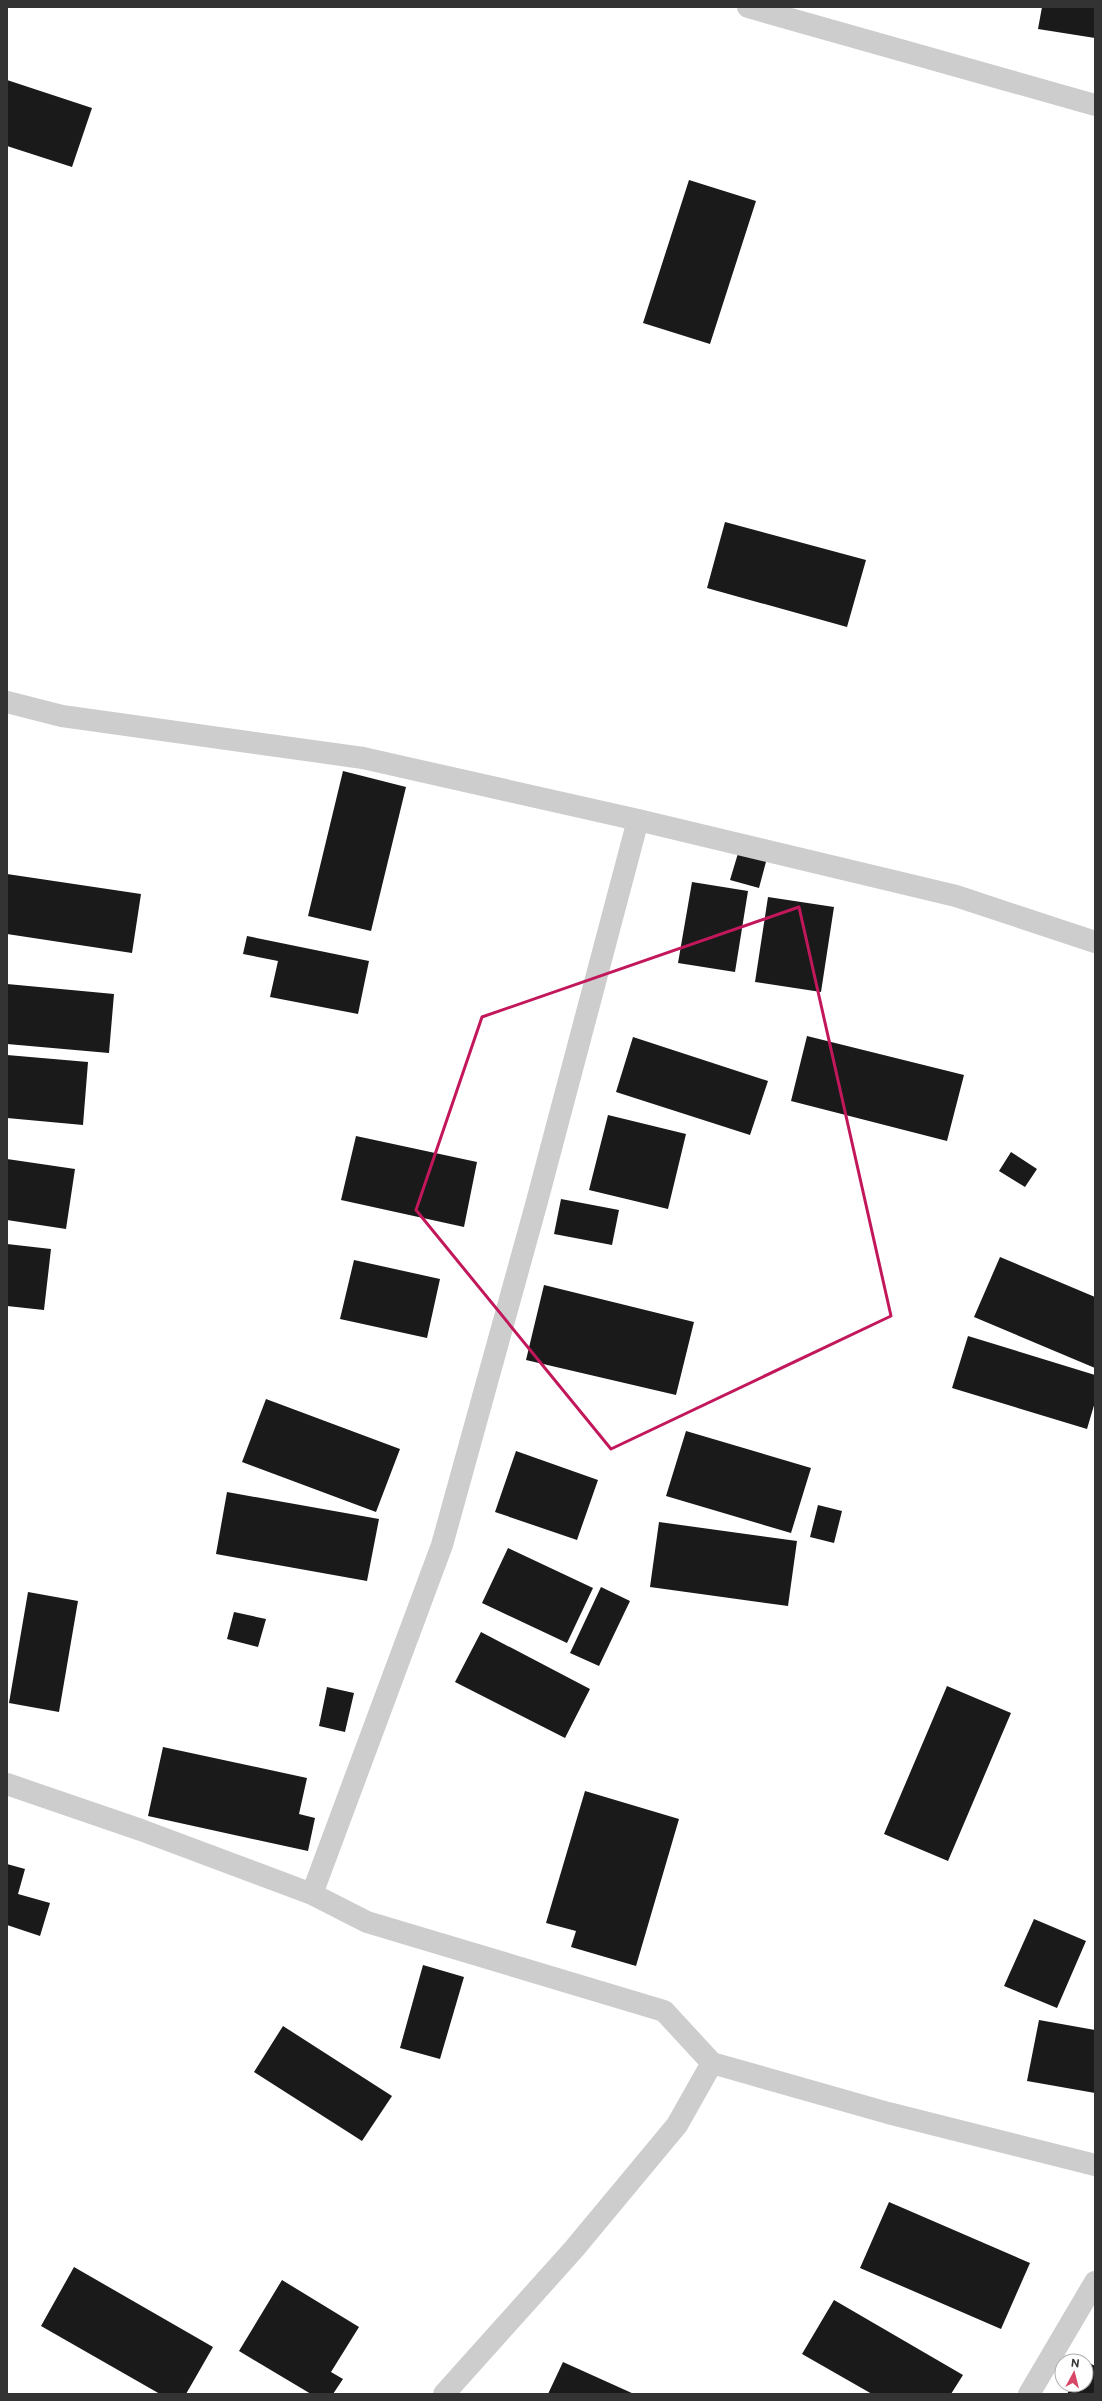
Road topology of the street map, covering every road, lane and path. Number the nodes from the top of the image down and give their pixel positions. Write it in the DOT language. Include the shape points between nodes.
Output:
graph roads {
  1 [pos="748,7"];
  2 [pos="1095,105"];
  3 [pos="7,702"];
  4 [pos="638,820"];
  5 [pos="1095,942"];
  6 [pos="7,1784"];
  7 [pos="312,1894"];
  8 [pos="712,2063"];
  9 [pos="1095,2165"];
  10 [pos="1095,2282"];
  11 [pos="444,2394"];
  12 [pos="1029,2394"];
  1 -- 2 [label="street"];
  3 -- 4 [label="street" via="62,716 363,758"];
  4 -- 5 [label="street" via="956,896"];
  4 -- 7 [label="street" via="534,1213 442,1545"];
  6 -- 7 [label="street" via="141,1830"];
  7 -- 8 [label="street" via="367,1922 664,2011"];
  8 -- 9 [label="street" via="888,2114"];
  8 -- 11 [label="street" via="677,2125 574,2249"];
  10 -- 12 [label="street"];
}
